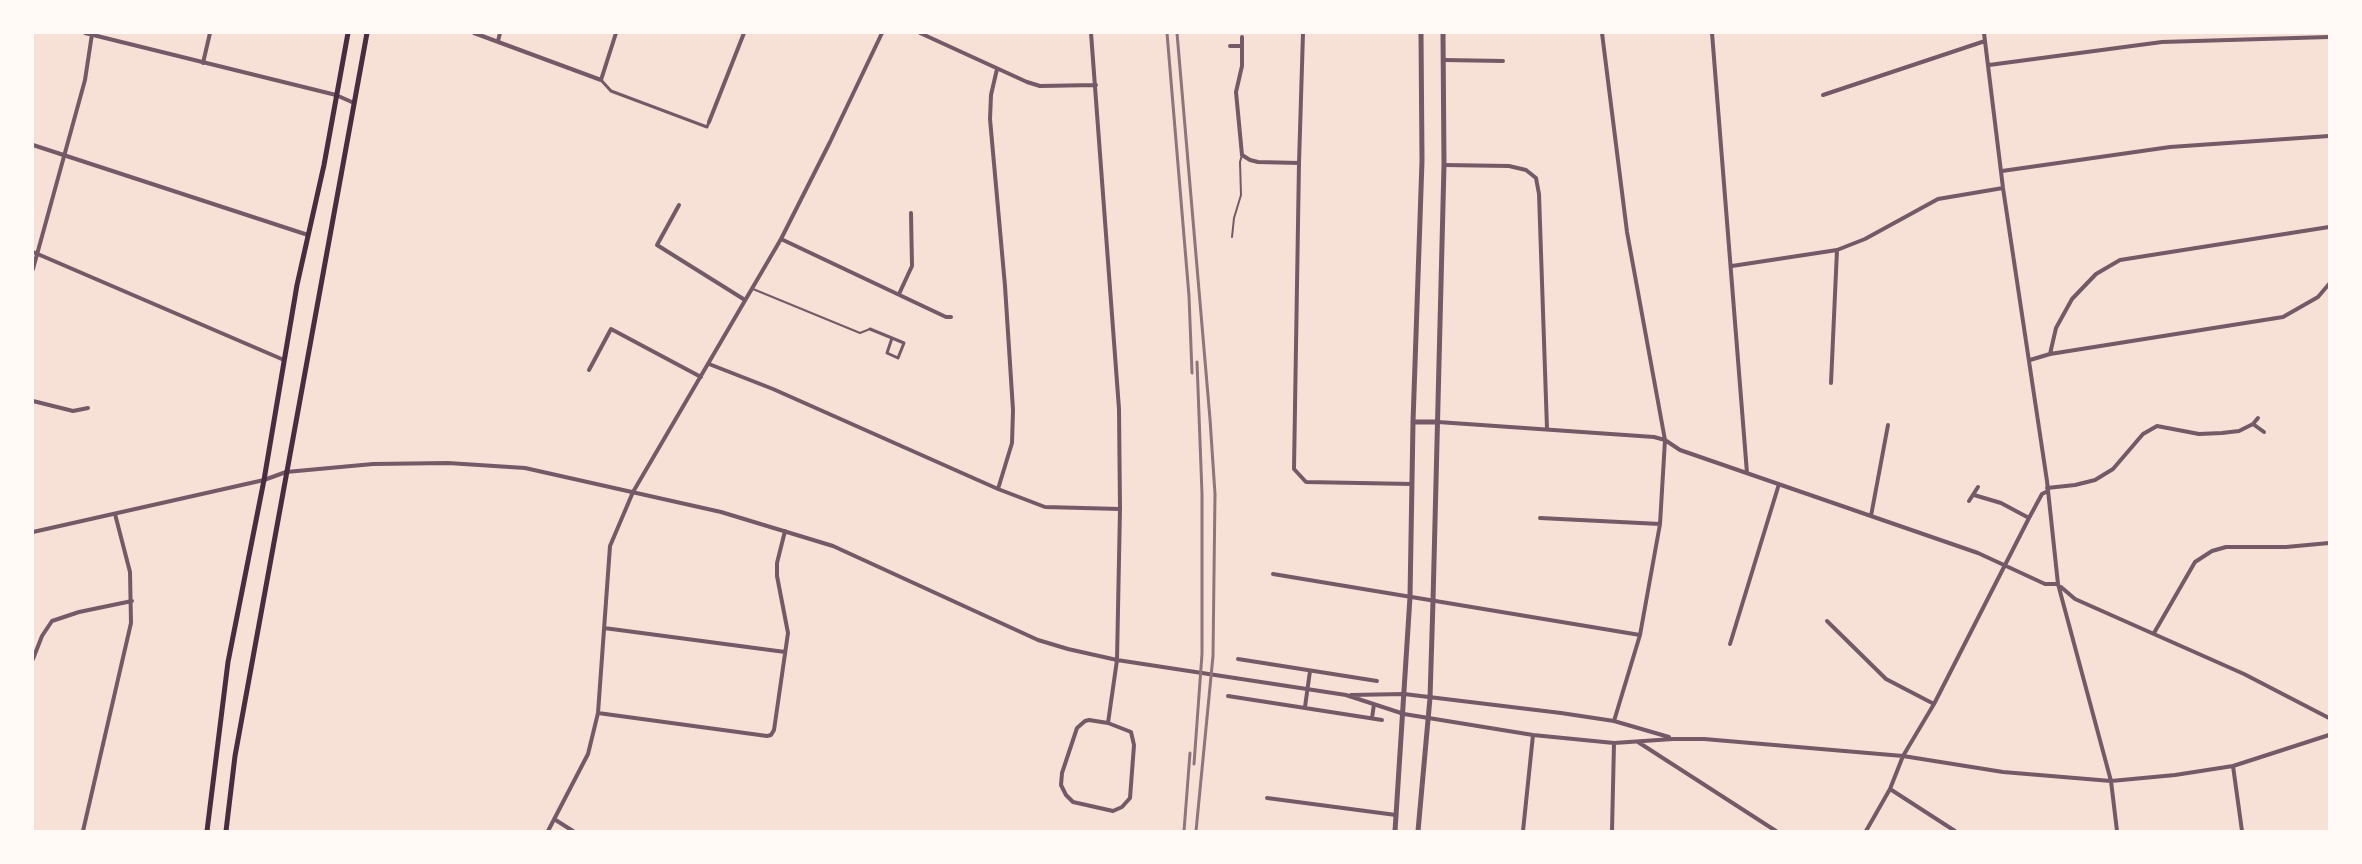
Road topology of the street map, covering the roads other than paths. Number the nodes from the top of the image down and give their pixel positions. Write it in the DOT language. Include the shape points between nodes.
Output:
graph roads {
  1 [pos="85,33"];
  2 [pos="210,33"];
  3 [pos="348,33"];
  4 [pos="367,33"];
  5 [pos="474,33"];
  6 [pos="500,33"];
  7 [pos="616,33"];
  8 [pos="744,33"];
  9 [pos="882,33"];
  10 [pos="920,33"];
  11 [pos="1091,33"];
  12 [pos="1303,33"];
  13 [pos="1421,33"];
  14 [pos="1443,33"];
  15 [pos="1602,33"];
  16 [pos="1712,33"];
  17 [pos="1984,33"];
  18 [pos="92,34"];
  19 [pos="1242,35"];
  20 [pos="2329,37"];
  21 [pos="498,41"];
  22 [pos="1985,41"];
  23 [pos="1230,46"];
  24 [pos="1242,46"];
  25 [pos="1444,60"];
  26 [pos="1503,61"];
  27 [pos="203,63"];
  28 [pos="1989,65"];
  29 [pos="997,69"];
  30 [pos="601,80"];
  31 [pos="1096,85"];
  32 [pos="336,94"];
  33 [pos="1823,95"];
  34 [pos="355,103"];
  35 [pos="709,122"];
  36 [pos="2329,136"];
  37 [pos="33,145"];
  38 [pos="64,154"];
  39 [pos="1242,155"];
  40 [pos="1299,163"];
  41 [pos="1444,165"];
  42 [pos="2002,171"];
  43 [pos="2003,188"];
  44 [pos="679,204"];
  45 [pos="911,213"];
  46 [pos="2329,227"];
  47 [pos="308,235"];
  48 [pos="1232,237"];
  49 [pos="781,239"];
  50 [pos="1837,250"];
  51 [pos="33,252"];
  52 [pos="38,254"];
  53 [pos="1732,266"];
  54 [pos="33,268"];
  55 [pos="2329,284"];
  56 [pos="752,289"];
  57 [pos="899,294"];
  58 [pos="745,300"];
  59 [pos="951,317"];
  60 [pos="870,329"];
  61 [pos="892,338"];
  62 [pos="2050,354"];
  63 [pos="284,360"];
  64 [pos="2030,360"];
  65 [pos="709,364"];
  66 [pos="589,370"];
  67 [pos="701,377"];
  68 [pos="1831,383"];
  69 [pos="33,401"];
  70 [pos="88,408"];
  71 [pos="2258,418"];
  72 [pos="1413,422"];
  73 [pos="1437,422"];
  74 [pos="2253,424"];
  75 [pos="1888,425"];
  76 [pos="1547,429"];
  77 [pos="2264,432"];
  78 [pos="1665,440"];
  79 [pos="286,472"];
  80 [pos="1747,473"];
  81 [pos="264,480"];
  82 [pos="1413,484"];
  83 [pos="1779,484"];
  84 [pos="1978,487"];
  85 [pos="998,489"];
  86 [pos="2048,489"];
  87 [pos="633,492"];
  88 [pos="1974,495"];
  89 [pos="1969,501"];
  90 [pos="1120,509"];
  91 [pos="115,514"];
  92 [pos="1871,516"];
  93 [pos="1540,518"];
  94 [pos="2029,518"];
  95 [pos="1660,524"];
  96 [pos="785,531"];
  97 [pos="33,532"];
  98 [pos="2329,543"];
  99 [pos="2005,567"];
  100 [pos="1273,574"];
  101 [pos="2058,584"];
  102 [pos="1410,597"];
  103 [pos="132,601"];
  104 [pos="1433,601"];
  105 [pos="1827,621"];
  106 [pos="604,628"];
  107 [pos="2154,633"];
  108 [pos="1640,635"];
  109 [pos="1730,644"];
  110 [pos="785,652"];
  111 [pos="33,659"];
  112 [pos="1238,659"];
  113 [pos="1118,660"];
  114 [pos="1310,671"];
  115 [pos="1377,681"];
  116 [pos="1309,689"];
  117 [pos="1404,694"];
  118 [pos="1346,695"];
  119 [pos="1228,696"];
  120 [pos="1430,698"];
  121 [pos="1374,704"];
  122 [pos="1934,704"];
  123 [pos="1305,707"];
  124 [pos="598,713"];
  125 [pos="1404,714"];
  126 [pos="2329,717"];
  127 [pos="1372,718"];
  128 [pos="1427,718"];
  129 [pos="1382,720"];
  130 [pos="1614,721"];
  131 [pos="1108,723"];
  132 [pos="1533,735"];
  133 [pos="2329,735"];
  134 [pos="1673,738"];
  135 [pos="1638,742"];
  136 [pos="1614,743"];
  137 [pos="1903,756"];
  138 [pos="2233,766"];
  139 [pos="2111,781"];
  140 [pos="1890,789"];
  141 [pos="1267,798"];
  142 [pos="1397,816"];
  143 [pos="554,819"];
  144 [pos="83,831"];
  145 [pos="207,831"];
  146 [pos="226,831"];
  147 [pos="548,831"];
  148 [pos="573,831"];
  149 [pos="1395,831"];
  150 [pos="1418,831"];
  151 [pos="1523,831"];
  152 [pos="1612,831"];
  153 [pos="1776,831"];
  154 [pos="1866,831"];
  155 [pos="1955,831"];
  156 [pos="2117,831"];
  157 [pos="2242,831"];
  1 -- 18 [label="street"];
  2 -- 27 [label="street"];
  3 -- 32 [label="main road"];
  4 -- 34 [label="main road"];
  5 -- 21 [label="street"];
  6 -- 21 [label="street"];
  7 -- 30 [label="street"];
  8 -- 35 [label="street"];
  9 -- 49 [label="street"];
  10 -- 29 [label="street"];
  11 -- 31 [label="street"];
  12 -- 40 [label="street"];
  13 -- 72 [label="street" via="1422,161"];
  14 -- 25 [label="street"];
  15 -- 78 [label="street" via="1627,231"];
  16 -- 53 [label="street"];
  17 -- 22 [label="street"];
  18 -- 27 [label="street"];
  18 -- 38 [label="street"];
  19 -- 24 [label="street"];
  20 -- 28 [label="street" via="2162,42"];
  21 -- 30 [label="street"];
  22 -- 28 [label="street"];
  22 -- 33 [label="street"];
  23 -- 24 [label="street"];
  24 -- 39 [label="street" via="1236,92"];
  25 -- 26 [label="street"];
  25 -- 41 [label="street"];
  27 -- 32 [label="street"];
  28 -- 42 [label="street"];
  29 -- 31 [label="street" via="1040,86"];
  29 -- 85 [label="street" via="990,119 1013,410 1012,443"];
  30 -- 35 [label="street" via="611,91 707,127"];
  31 -- 90 [label="street" via="1119,409"];
  32 -- 34 [label="street"];
  32 -- 47 [label="main road"];
  34 -- 79 [label="main road"];
  36 -- 42 [label="street" via="2170,147"];
  37 -- 38 [label="street"];
  38 -- 47 [label="street"];
  38 -- 52 [label="street"];
  39 -- 40 [label="street" via="1258,162"];
  39 -- 48 [label="lane" via="1241,195"];
  40 -- 82 [label="street" via="1294,469 1306,482"];
  41 -- 73 [label="street"];
  41 -- 76 [label="street" via="1509,166 1526,170 1536,178"];
  42 -- 43 [label="street"];
  43 -- 50 [label="street" via="1938,199"];
  43 -- 64 [label="street"];
  44 -- 58 [label="street" via="657,245"];
  45 -- 57 [label="street" via="912,266"];
  46 -- 62 [label="street" via="2121,260 2096,274 2072,298 2056,328"];
  47 -- 63 [label="main road"];
  49 -- 56 [label="street"];
  49 -- 57 [label="street"];
  50 -- 53 [label="street"];
  50 -- 68 [label="street"];
  51 -- 52 [label="street"];
  52 -- 54 [label="street"];
  52 -- 63 [label="street"];
  53 -- 80 [label="street"];
  55 -- 62 [label="street" via="2318,297 2283,317"];
  56 -- 58 [label="street"];
  56 -- 60 [label="lane" via="860,333"];
  57 -- 59 [label="street"];
  58 -- 65 [label="street"];
  60 -- 61 [label="street"];
  61 -- 61 [label="street" via="904,343 898,358 886,353"];
  62 -- 64 [label="street"];
  63 -- 81 [label="main road"];
  64 -- 86 [label="street"];
  65 -- 67 [label="street"];
  65 -- 85 [label="street"];
  66 -- 67 [label="street" via="611,329"];
  67 -- 87 [label="street"];
  69 -- 70 [label="street" via="73,411"];
  71 -- 74 [label="street"];
  72 -- 73 [label="street"];
  72 -- 82 [label="street"];
  73 -- 76 [label="street"];
  73 -- 104 [label="street"];
  74 -- 77 [label="street"];
  74 -- 86 [label="street" via="2239,431 2199,434 2157,426 2143,434 2113,469 2095,480"];
  75 -- 92 [label="street"];
  76 -- 78 [label="street"];
  78 -- 80 [label="street" via="1680,450"];
  78 -- 95 [label="street"];
  79 -- 81 [label="street"];
  79 -- 87 [label="street" via="373,464 481,465 525,468"];
  79 -- 146 [label="main road" via="235,756"];
  80 -- 83 [label="street"];
  81 -- 91 [label="street"];
  81 -- 145 [label="main road" via="228,662"];
  82 -- 102 [label="street"];
  83 -- 92 [label="street"];
  83 -- 109 [label="street"];
  84 -- 88 [label="street"];
  85 -- 90 [label="street" via="1045,507"];
  86 -- 94 [label="street"];
  86 -- 101 [label="street"];
  87 -- 96 [label="street"];
  87 -- 106 [label="street" via="610,546"];
  88 -- 89 [label="street"];
  88 -- 94 [label="street" via="2001,503"];
  90 -- 113 [label="street"];
  91 -- 97 [label="street"];
  91 -- 103 [label="street" via="130,572"];
  92 -- 99 [label="street" via="1978,553"];
  93 -- 95 [label="street"];
  94 -- 99 [label="street"];
  95 -- 108 [label="street"];
  96 -- 110 [label="street" via="777,563 787,625"];
  96 -- 113 [label="street" via="854,554 1038,640"];
  98 -- 107 [label="street" via="2212,551 2195,562"];
  99 -- 101 [label="street" via="2045,584"];
  99 -- 122 [label="street"];
  100 -- 102 [label="street"];
  101 -- 107 [label="street" via="2075,599"];
  101 -- 139 [label="street"];
  102 -- 104 [label="street"];
  102 -- 117 [label="street"];
  103 -- 111 [label="street" via="52,621"];
  103 -- 144 [label="street" via="131,623"];
  104 -- 108 [label="street"];
  104 -- 120 [label="street"];
  105 -- 122 [label="street" via="1886,679"];
  106 -- 110 [label="street"];
  106 -- 124 [label="street"];
  107 -- 126 [label="street"];
  108 -- 130 [label="street"];
  110 -- 124 [label="street" via="774,730 769,736"];
  112 -- 114 [label="street"];
  113 -- 116 [label="street"];
  113 -- 131 [label="street"];
  114 -- 115 [label="street"];
  114 -- 116 [label="street"];
  116 -- 118 [label="street"];
  116 -- 123 [label="street"];
  117 -- 118 [label="street"];
  117 -- 120 [label="street"];
  117 -- 125 [label="street"];
  118 -- 121 [label="street"];
  119 -- 123 [label="street"];
  120 -- 128 [label="street"];
  120 -- 130 [label="street"];
  121 -- 125 [label="street"];
  121 -- 127 [label="street"];
  122 -- 137 [label="street"];
  123 -- 127 [label="street"];
  124 -- 143 [label="street" via="588,754"];
  125 -- 128 [label="street"];
  125 -- 142 [label="street"];
  127 -- 129 [label="street"];
  128 -- 132 [label="street"];
  128 -- 150 [label="street"];
  130 -- 134 [label="street"];
  131 -- 131 [label="street" via="1131,732 1134,745 1131,795 1127,804 1113,811 1073,802 1061,784 1077,728 1089,720"];
  132 -- 136 [label="street"];
  132 -- 151 [label="street"];
  133 -- 138 [label="street"];
  134 -- 135 [label="street"];
  134 -- 137 [label="street"];
  135 -- 136 [label="street"];
  135 -- 153 [label="street"];
  136 -- 152 [label="street"];
  137 -- 139 [label="street" via="2003,772"];
  137 -- 140 [label="street"];
  138 -- 139 [label="street"];
  138 -- 157 [label="street"];
  139 -- 156 [label="street"];
  140 -- 154 [label="street"];
  140 -- 155 [label="street"];
  141 -- 142 [label="street"];
  142 -- 149 [label="street"];
  143 -- 147 [label="street"];
  143 -- 148 [label="street"];
}
